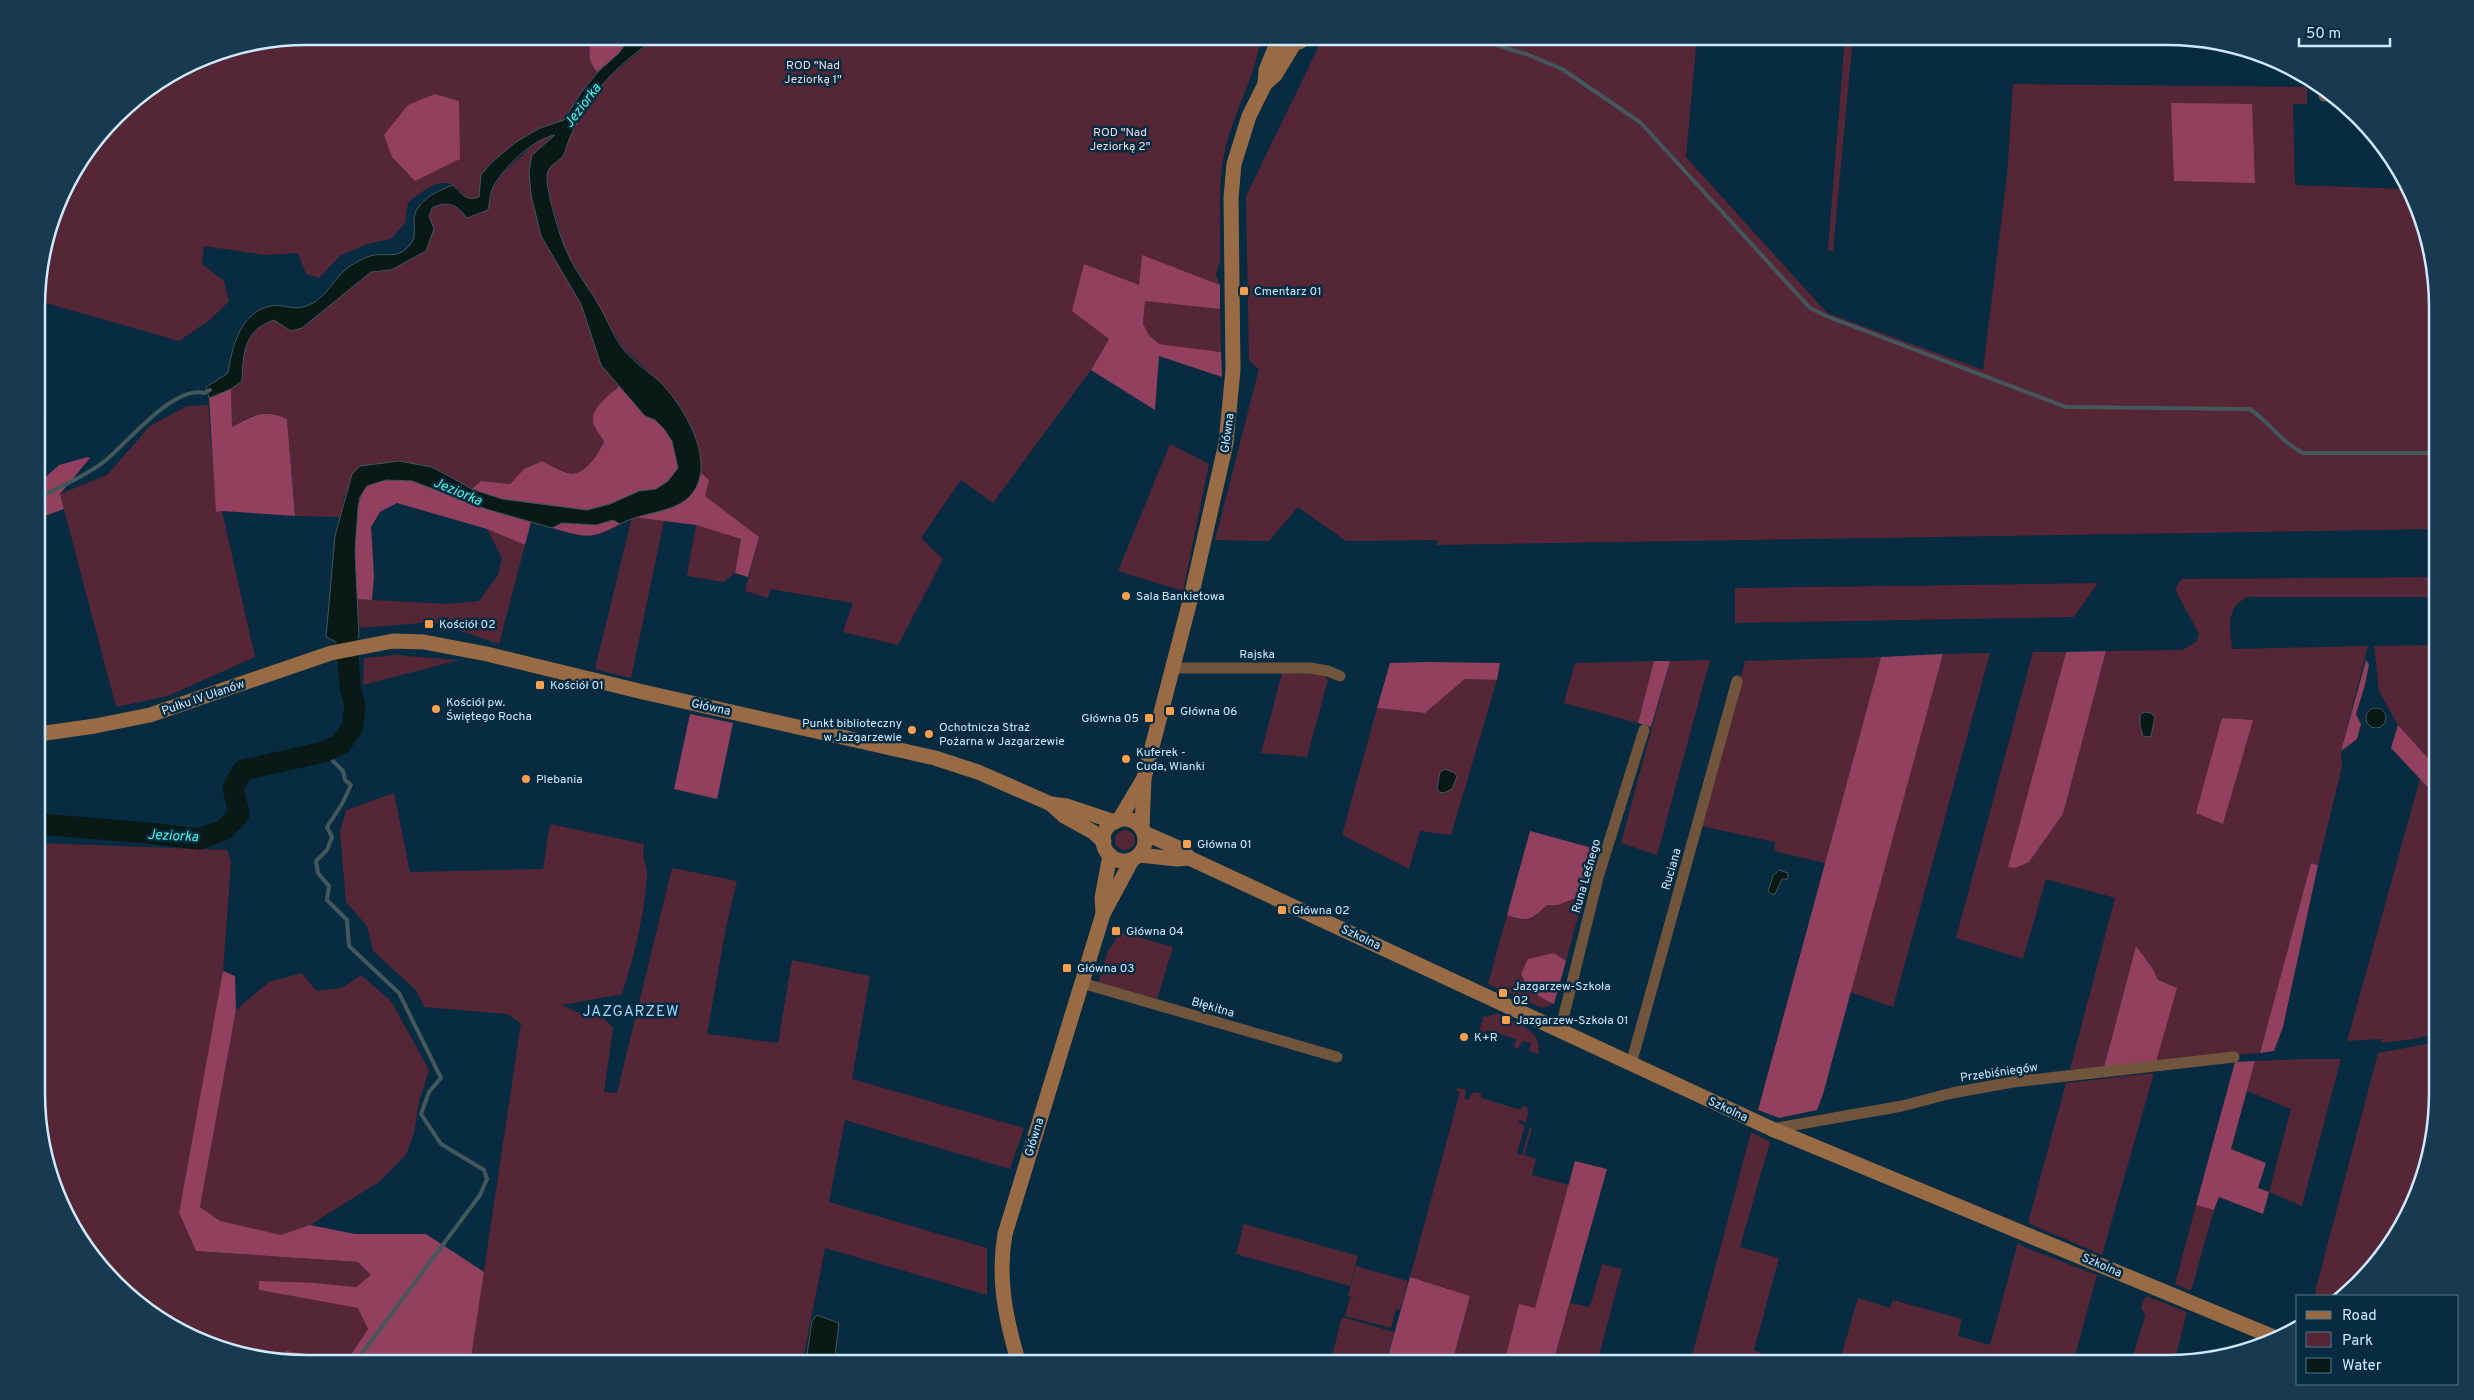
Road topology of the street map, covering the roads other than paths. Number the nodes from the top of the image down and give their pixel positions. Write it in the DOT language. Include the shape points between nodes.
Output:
graph roads {
  1 [pos="1288,45"];
  2 [pos="365,645"];
  3 [pos="1172,668"];
  4 [pos="1340,676"];
  5 [pos="1737,681"];
  6 [pos="1644,730"];
  7 [pos="45,733"];
  8 [pos="1144,778"];
  9 [pos="1051,804"];
  10 [pos="1117,821"];
  11 [pos="1143,831"];
  12 [pos="1107,849"];
  13 [pos="1135,857"];
  14 [pos="1189,858"];
  15 [pos="1103,914"];
  16 [pos="1082,982"];
  17 [pos="1560,1031"];
  18 [pos="2234,1057"];
  19 [pos="1337,1058"];
  20 [pos="1631,1064"];
  21 [pos="1772,1129"];
  22 [pos="2268,1335"];
  23 [pos="1017,1355"];
  1 -- 3 [label="street, Główna" via="1244,128 1234,164 1231,198 1233,370 1226,443"];
  2 -- 7 [label="street, Pułku IV Ułanów" via="319,656 150,715"];
  2 -- 9 [label="street, Główna" via="393,641 450,646 913,752 978,772"];
  3 -- 4 [label="street, Rajska" via="1310,668"];
  3 -- 8 [label="street, Główna"];
  5 -- 20 [label="street, Ruciana"];
  6 -- 17 [label="street, Runa Leśnego" via="1599,874"];
  8 -- 10 [label="street, Główna"];
  8 -- 11 [label="street, Główna"];
  9 -- 10 [label="street, Główna"];
  9 -- 12 [label="street, Główna" via="1064,816 1093,832"];
  10 -- 11 [label="street" via="1132,821"];
  10 -- 12 [label="street" via="1105,833"];
  11 -- 13 [label="street" via="1145,845"];
  11 -- 14 [label="street, Szkolna" via="1183,850"];
  12 -- 13 [label="street" via="1123,861"];
  12 -- 15 [label="street, Główna"];
  13 -- 14 [label="street, Szkolna"];
  13 -- 15 [label="street, Główna"];
  14 -- 17 [label="street, Szkolna"];
  15 -- 16 [label="street, Główna"];
  16 -- 19 [label="street, Błękitna"];
  16 -- 23 [label="street, Główna" via="1003,1245 1003,1298"];
  17 -- 20 [label="street, Szkolna"];
  18 -- 21 [label="street, Przebiśniegów" via="2013,1082"];
  20 -- 21 [label="street, Szkolna"];
  21 -- 22 [label="street, Szkolna"];
}
